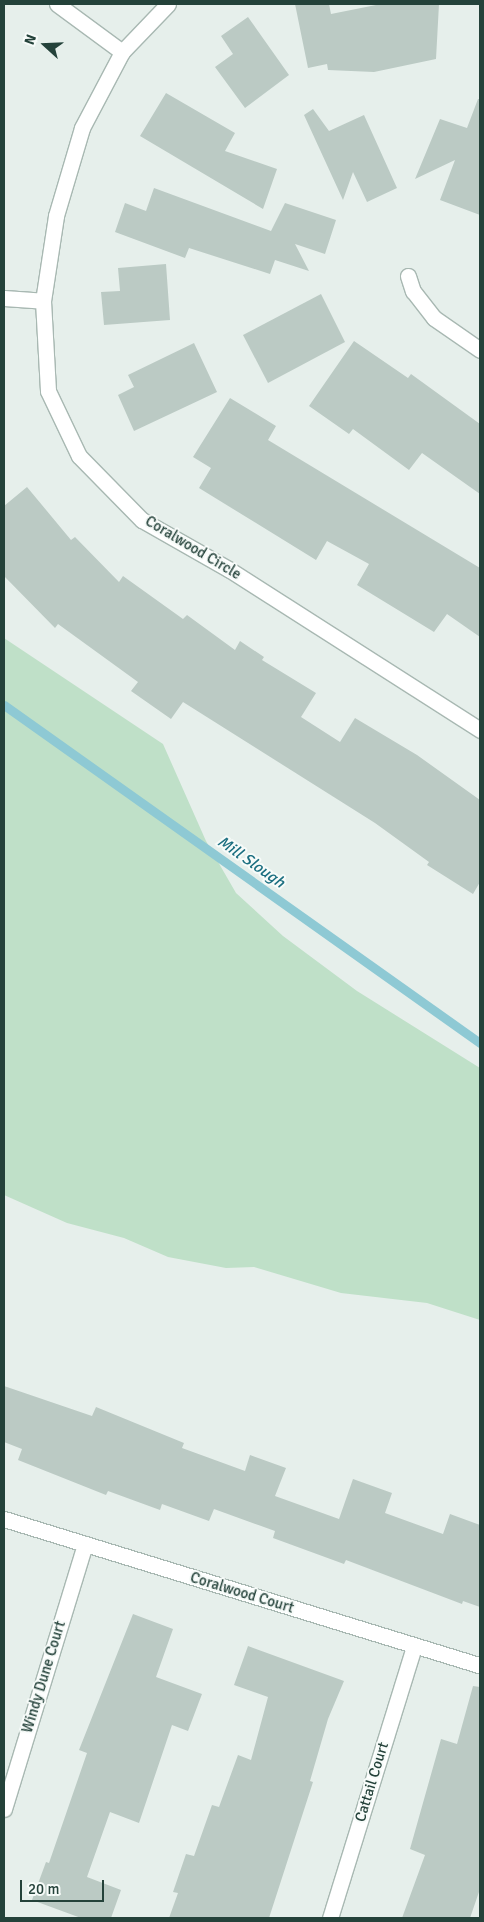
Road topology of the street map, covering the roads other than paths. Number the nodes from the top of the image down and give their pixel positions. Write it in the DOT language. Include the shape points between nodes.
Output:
graph roads {
  1 [pos="57,4"];
  2 [pos="168,4"];
  3 [pos="122,52"];
  4 [pos="408,276"];
  5 [pos="4,298"];
  6 [pos="43,302"];
  7 [pos="480,350"];
  8 [pos="480,730"];
  9 [pos="4,1519"];
  10 [pos="84,1544"];
  11 [pos="414,1646"];
  12 [pos="480,1665"];
  13 [pos="4,1809"];
  14 [pos="330,1918"];
  1 -- 3 [label="street"];
  2 -- 3 [label="street, Coralwood Circle"];
  3 -- 6 [label="street, Coralwood Circle" via="82,128 56,216"];
  4 -- 7 [label="street" via="412,290 434,318"];
  5 -- 6 [label="street"];
  6 -- 8 [label="street, Coralwood Circle" via="48,391 79,456 142,520 230,570"];
  9 -- 10 [label="street, Coralwood Court"];
  10 -- 11 [label="street, Coralwood Court"];
  10 -- 13 [label="street, Windy Dune Court"];
  11 -- 12 [label="street, Coralwood Court"];
  11 -- 14 [label="street, Cattail Court"];
}
